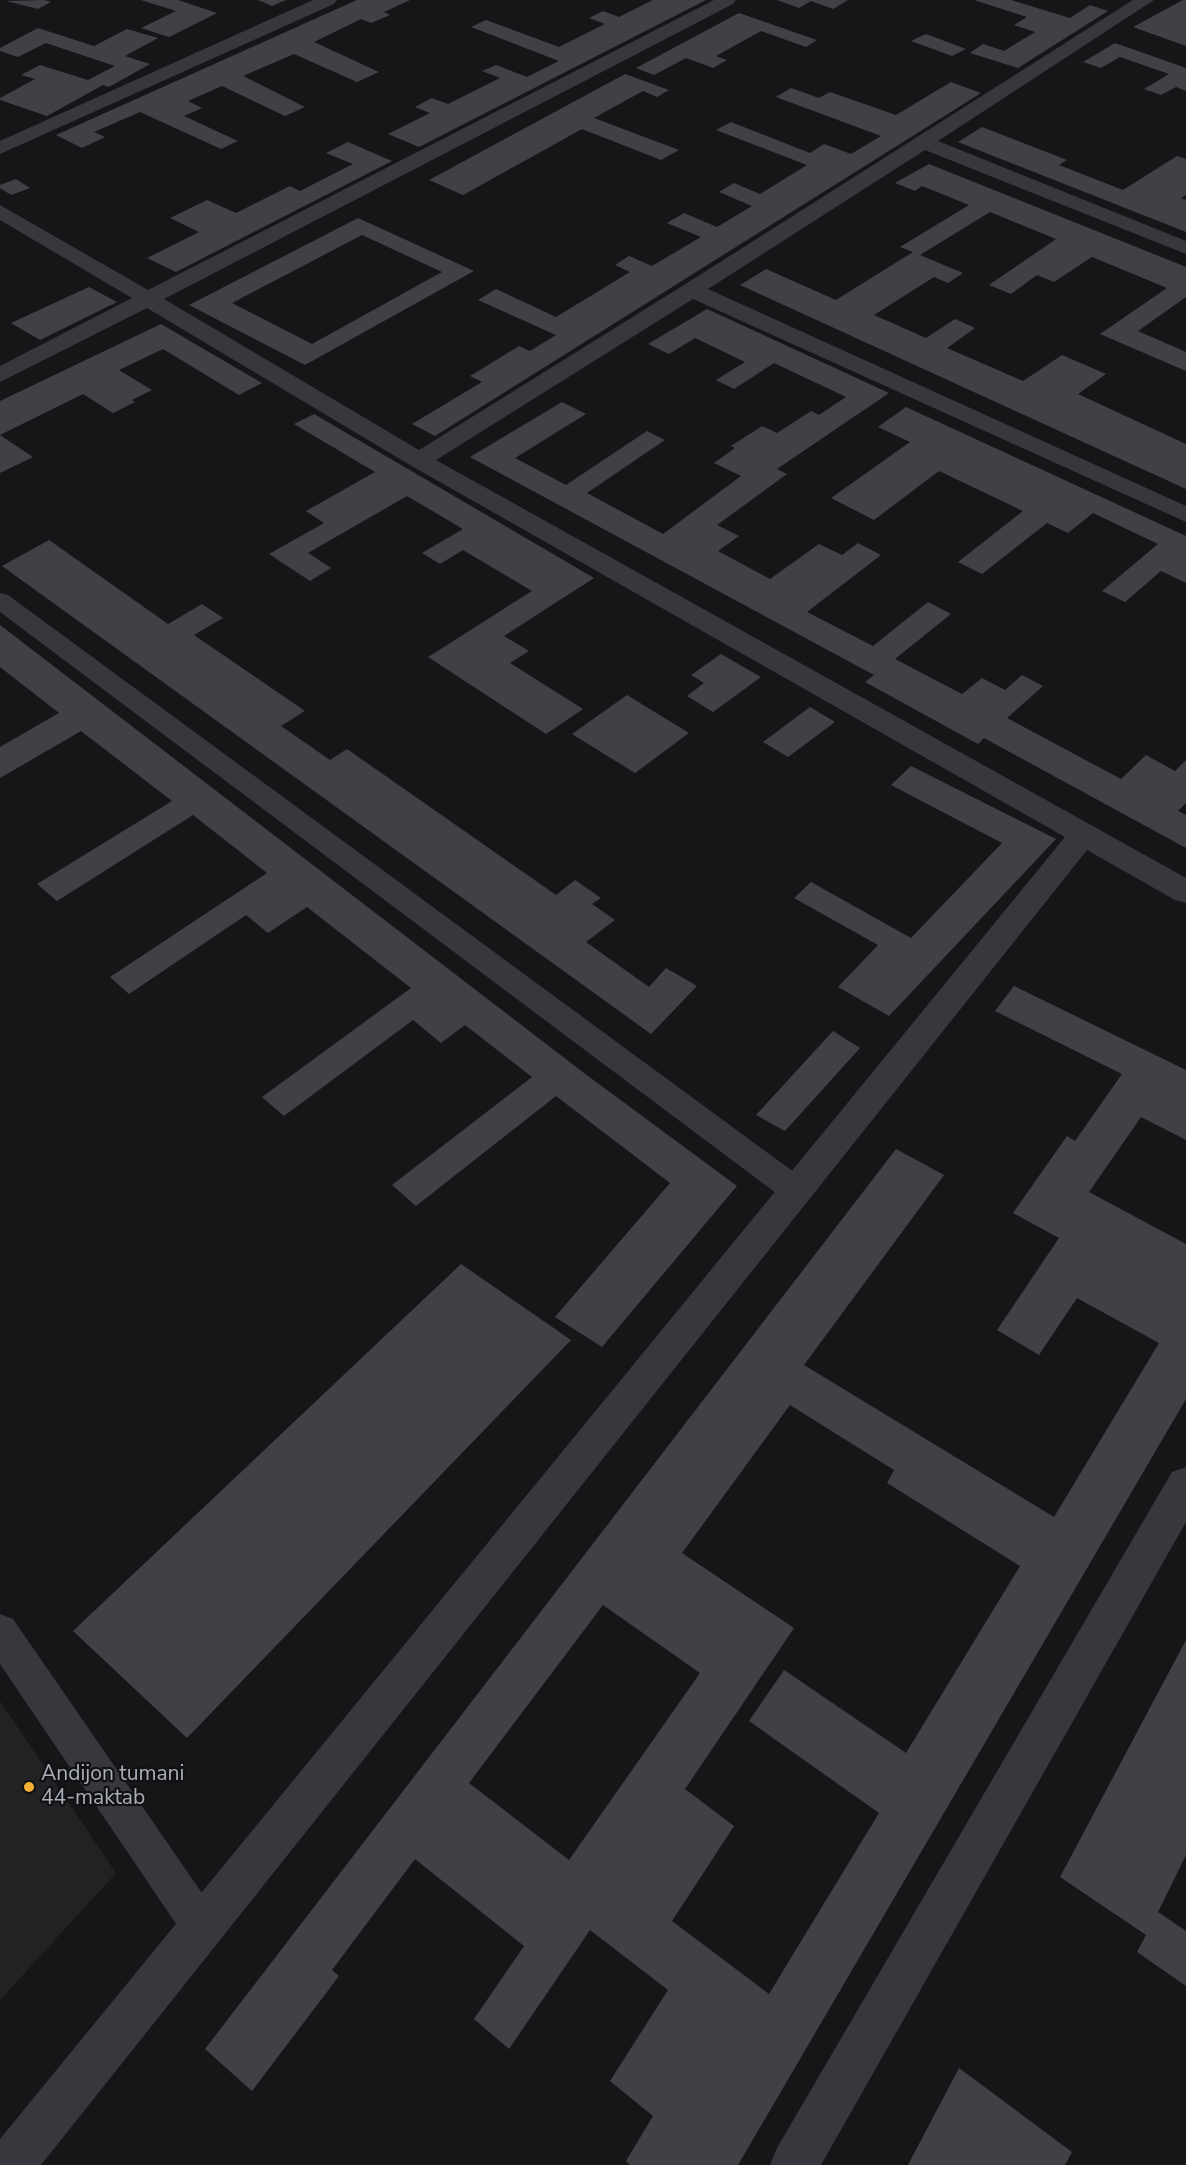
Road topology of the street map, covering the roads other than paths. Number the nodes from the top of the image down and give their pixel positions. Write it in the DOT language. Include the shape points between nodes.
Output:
graph roads {
  1 [pos="328,0"];
  2 [pos="727,0"];
  3 [pos="1145,0"];
  4 [pos="923,142"];
  5 [pos="0,148"];
  6 [pos="0,211"];
  7 [pos="1186,248"];
  8 [pos="692,290"];
  9 [pos="146,300"];
  10 [pos="0,375"];
  11 [pos="419,460"];
  12 [pos="1186,515"];
  13 [pos="2,603"];
  14 [pos="1084,833"];
  15 [pos="1186,892"];
  16 [pos="795,1190"];
  17 [pos="1186,1485"];
  18 [pos="0,1632"];
  19 [pos="201,1926"];
  20 [pos="10,2165"];
  21 [pos="794,2165"];
  1 -- 5 [label="street"];
  2 -- 9 [label="street"];
  3 -- 4 [label="street"];
  4 -- 7 [label="street"];
  4 -- 8 [label="street"];
  6 -- 9 [label="street"];
  8 -- 11 [label="street"];
  8 -- 12 [label="street"];
  9 -- 10 [label="street"];
  9 -- 11 [label="street"];
  11 -- 14 [label="street"];
  13 -- 16 [label="lane"];
  14 -- 15 [label="street"];
  14 -- 16 [label="street"];
  16 -- 19 [label="street"];
  17 -- 21 [label="street"];
  18 -- 19 [label="lane"];
  19 -- 20 [label="street"];
}
